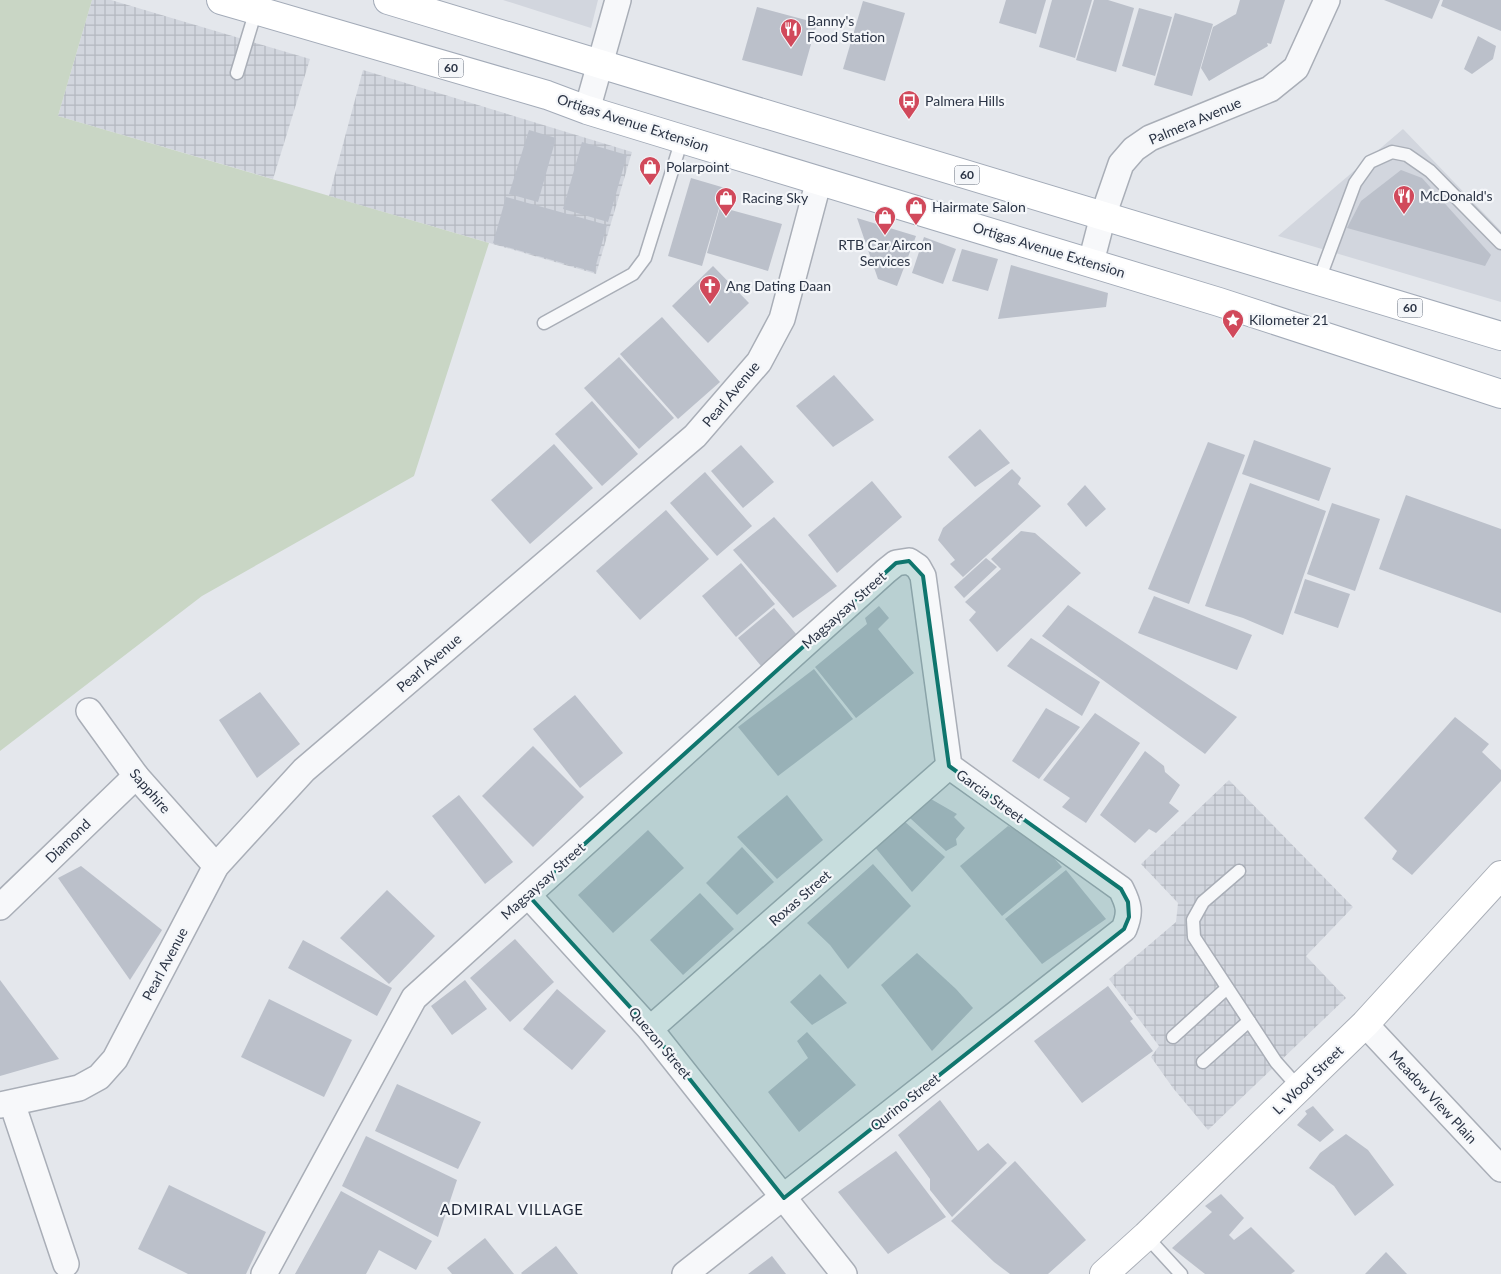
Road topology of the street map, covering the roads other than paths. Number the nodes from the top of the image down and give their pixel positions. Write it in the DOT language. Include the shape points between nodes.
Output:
graph roads {
  1 [pos="221,0"];
  2 [pos="388,0"];
  3 [pos="618,0"];
  4 [pos="1327,0"];
  5 [pos="256,10"];
  6 [pos="600,64"];
  7 [pos="237,73"];
  8 [pos="586,110"];
  9 [pos="682,140"];
  10 [pos="819,180"];
  11 [pos="1104,216"];
  12 [pos="1501,244"];
  13 [pos="1091,262"];
  14 [pos="1319,280"];
  15 [pos="544,323"];
  16 [pos="1501,336"];
  17 [pos="1501,394"];
  18 [pos="909,561"];
  19 [pos="89,710"];
  20 [pos="949,766"];
  21 [pos="136,776"];
  22 [pos="216,866"];
  23 [pos="1239,871"];
  24 [pos="1501,875"];
  25 [pos="528,895"];
  26 [pos="0,907"];
  27 [pos="1124,929"];
  28 [pos="1227,988"];
  29 [pos="1249,1021"];
  30 [pos="1365,1024"];
  31 [pos="650,1029"];
  32 [pos="1173,1037"];
  33 [pos="1203,1062"];
  34 [pos="1298,1088"];
  35 [pos="6,1104"];
  36 [pos="1501,1169"];
  37 [pos="784,1198"];
  38 [pos="1146,1236"];
  39 [pos="66,1264"];
  40 [pos="264,1274"];
  41 [pos="686,1274"];
  42 [pos="844,1274"];
  43 [pos="1104,1274"];
  44 [pos="1180,1274"];
  1 -- 5 [label="main road, Ortigas Avenue Extension / 60"];
  2 -- 6 [label="main road, 60"];
  3 -- 6 [label="street"];
  4 -- 11 [label="street, Palmera Avenue" via="1296,68 1270,89 1150,138 1134,149 1122,164"];
  5 -- 7 [label="lane"];
  5 -- 8 [label="main road, Ortigas Avenue Extension / 60" via="546,95"];
  6 -- 8 [label="street"];
  6 -- 11 [label="main road, 60"];
  8 -- 9 [label="main road, Ortigas Avenue Extension / 60"];
  9 -- 10 [label="main road, Ortigas Avenue Extension / 60"];
  9 -- 15 [label="lane" via="645,258 633,274"];
  10 -- 13 [label="main road, Ortigas Avenue Extension / 60"];
  10 -- 22 [label="street, Pearl Avenue" via="782,319 759,362 695,436 304,770"];
  11 -- 13 [label="street, Palmera Avenue"];
  11 -- 14 [label="main road, 60"];
  12 -- 14 [label="lane" via="1430,171 1407,155 1392,152 1370,162 1355,183"];
  13 -- 17 [label="main road, Ortigas Avenue Extension / 60"];
  14 -- 16 [label="main road, 60"];
  18 -- 20 [label="street, Garcia Street" via="923,576"];
  18 -- 25 [label="street, Magsaysay Street" via="896,563 886,571"];
  19 -- 21 [label="street, Sapphire"];
  20 -- 27 [label="street, Garcia Street" via="1121,889 1128,902 1129,917"];
  20 -- 31 [label="street, Roxas Street"];
  21 -- 22 [label="street, Sapphire"];
  21 -- 26 [label="street, Diamond"];
  22 -- 35 [label="street, Pearl Avenue" via="115,1058 99,1077 79,1088"];
  23 -- 28 [label="lane" via="1203,902 1193,920 1194,937"];
  24 -- 30 [label="main road, L. Wood Street"];
  25 -- 31 [label="street, Quezon Street"];
  25 -- 40 [label="street, Magsaysay Street" via="414,998"];
  27 -- 37 [label="street, Qurino Street"];
  28 -- 29 [label="lane"];
  28 -- 32 [label="lane"];
  29 -- 33 [label="lane"];
  29 -- 34 [label="lane"];
  30 -- 34 [label="main road, L. Wood Street"];
  30 -- 36 [label="street, Meadow View Plain"];
  31 -- 37 [label="street, Quezon Street"];
  34 -- 38 [label="main road, L. Wood Street"];
  35 -- 39 [label="street"];
  37 -- 41 [label="street, Qurino Street"];
  37 -- 42 [label="street, Quezon Street"];
  38 -- 43 [label="main road, L. Wood Street"];
  38 -- 44 [label="lane"];
}
